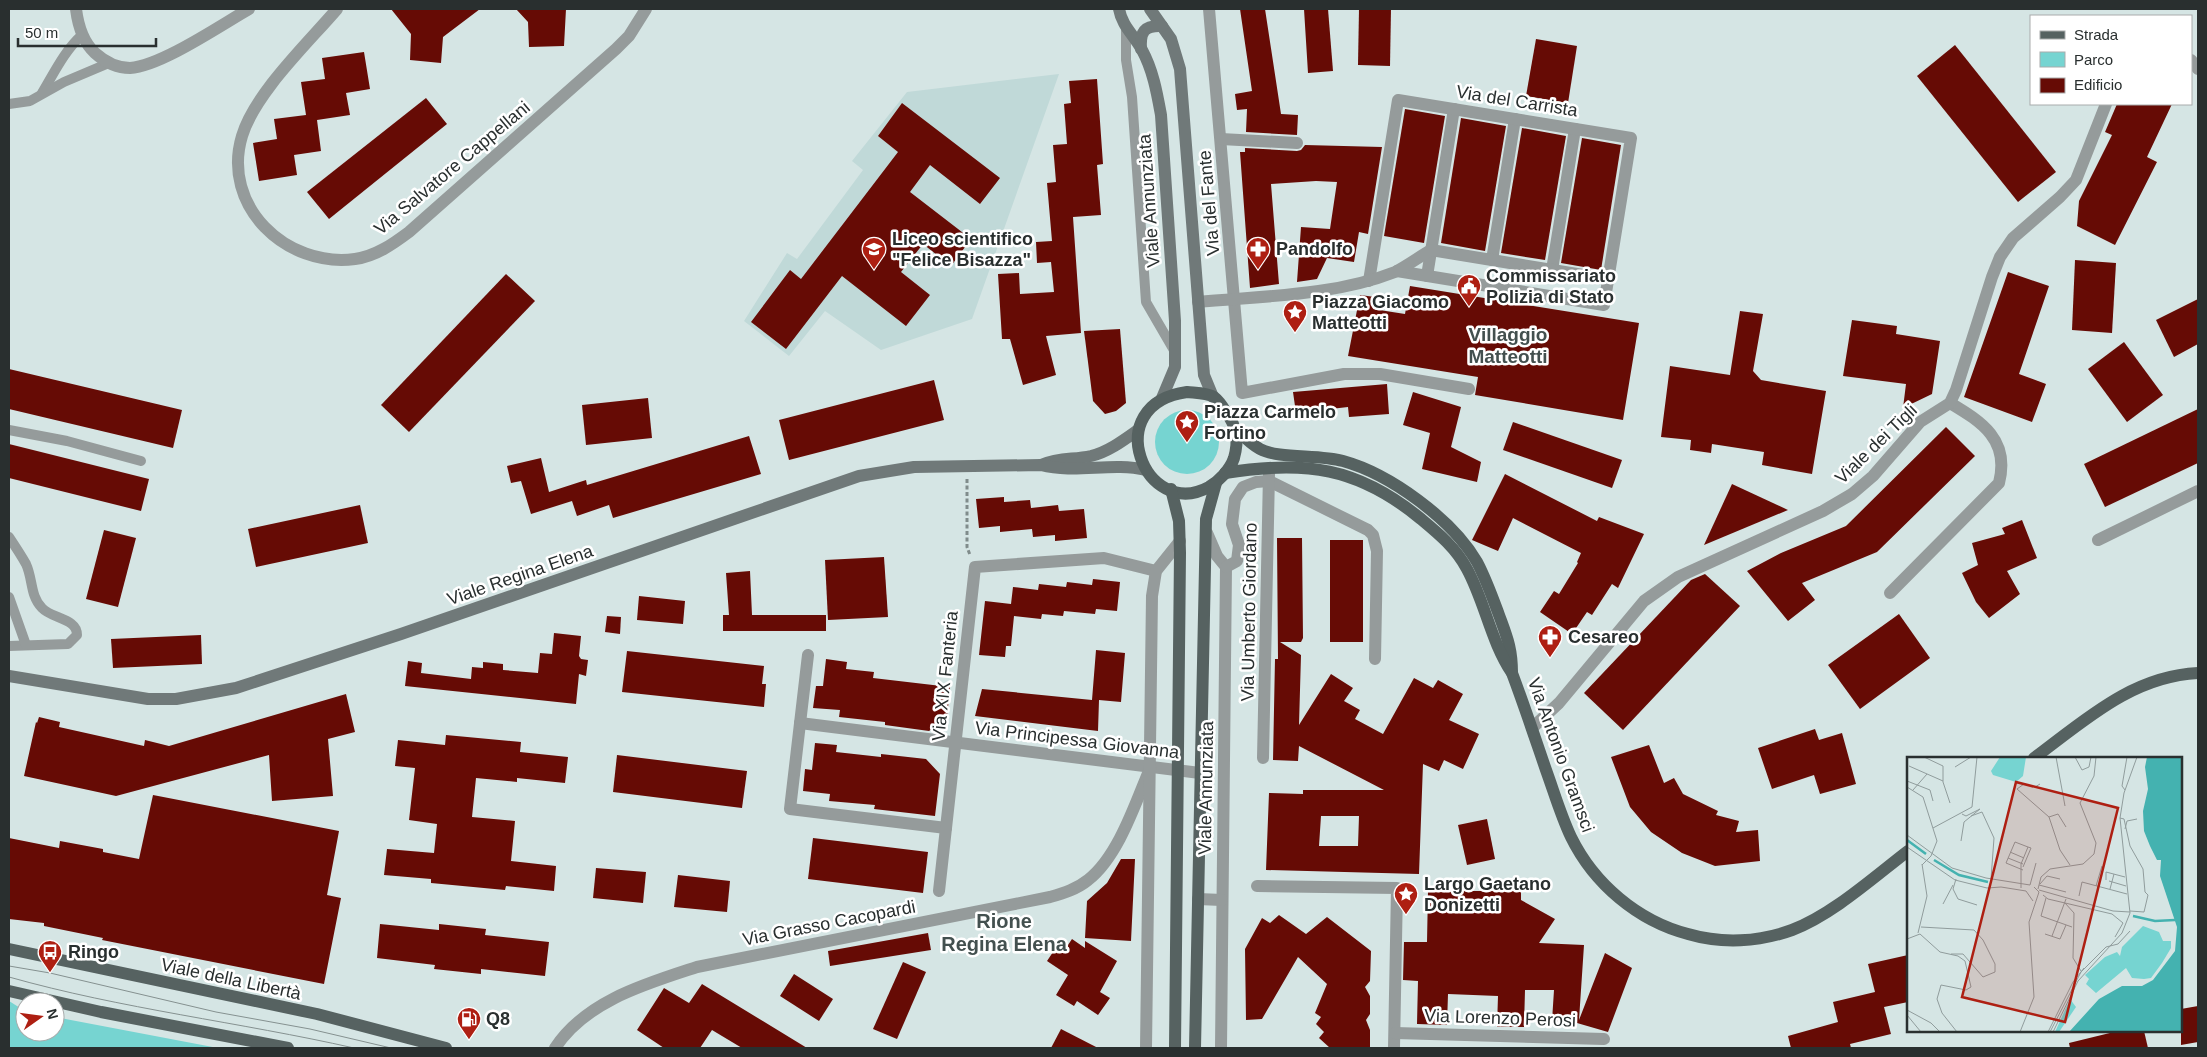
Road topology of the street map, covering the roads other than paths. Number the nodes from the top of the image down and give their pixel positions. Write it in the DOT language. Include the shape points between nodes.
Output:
graph roads {
  1 [pos="76,9"];
  2 [pos="249,9"];
  3 [pos="338,9"];
  4 [pos="646,9"];
  5 [pos="1119,9"];
  6 [pos="1150,9"];
  7 [pos="1209,9"];
  8 [pos="1162,26"];
  9 [pos="1126,29"];
  10 [pos="82,35"];
  11 [pos="1141,49"];
  12 [pos="109,63"];
  13 [pos="42,94"];
  14 [pos="9,104"];
  15 [pos="2106,105"];
  16 [pos="1454,109"];
  17 [pos="1515,119"];
  18 [pos="1575,128"];
  19 [pos="1221,139"];
  20 [pos="1297,143"];
  21 [pos="1431,250"];
  22 [pos="1492,260"];
  23 [pos="1552,270"];
  24 [pos="1397,271"];
  25 [pos="1427,276"];
  26 [pos="1608,279"];
  27 [pos="1369,281"];
  28 [pos="1235,298"];
  29 [pos="1198,302"];
  30 [pos="1175,352"];
  31 [pos="1469,389"];
  32 [pos="1213,397"];
  33 [pos="1162,398"];
  34 [pos="1950,403"];
  35 [pos="9,430"];
  36 [pos="1138,430"];
  37 [pos="1237,430"];
  38 [pos="141,461"];
  39 [pos="1041,465"];
  40 [pos="1269,467"];
  41 [pos="1146,470"];
  42 [pos="1225,473"];
  43 [pos="1269,481"];
  44 [pos="1216,482"];
  45 [pos="1171,489"];
  46 [pos="2198,491"];
  47 [pos="1207,533"];
  48 [pos="9,537"];
  49 [pos="2098,540"];
  50 [pos="1180,541"];
  51 [pos="1226,567"];
  52 [pos="1156,571"];
  53 [pos="1890,593"];
  54 [pos="9,597"];
  55 [pos="26,645"];
  56 [pos="9,646"];
  57 [pos="808,655"];
  58 [pos="1375,659"];
  59 [pos="1512,673"];
  60 [pos="2198,673"];
  61 [pos="9,676"];
  62 [pos="800,723"];
  63 [pos="1532,728"];
  64 [pos="956,742"];
  65 [pos="2035,757"];
  66 [pos="1263,758"];
  67 [pos="1151,766"];
  68 [pos="1178,770"];
  69 [pos="1200,773"];
  70 [pos="946,828"];
  71 [pos="1907,853"];
  72 [pos="1257,886"];
  73 [pos="939,891"];
  74 [pos="1198,899"];
  75 [pos="1222,900"];
  76 [pos="9,949"];
  77 [pos="9,991"];
  78 [pos="1395,1033"];
  79 [pos="1604,1039"];
  80 [pos="288,1048"];
  81 [pos="446,1048"];
  82 [pos="555,1048"];
  83 [pos="1146,1048"];
  84 [pos="1175,1048"];
  85 [pos="1195,1048"];
  86 [pos="1221,1048"];
  87 [pos="1394,1048"];
  1 -- 10 [label="street"];
  2 -- 12 [label="street" via="165,57 130,68"];
  3 -- 4 [label="street, Via Salvatore Cappellani" via="263,96 250,115 238,155 244,192 273,237 303,254 340,260 376,253 409,232 616,50"];
  5 -- 9 [label="main road, Viale Annunziata"];
  6 -- 8 [label="main road"];
  7 -- 19 [label="street, Via del Fante"];
  8 -- 11 [label="main road" via="1146,29 1140,36"];
  8 -- 29 [label="main road" via="1171,39 1180,70"];
  9 -- 11 [label="main road, Viale Annunziata"];
  9 -- 30 [label="lane" via="1146,302"];
  10 -- 12 [label="street" via="90,49"];
  10 -- 13 [label="lane" via="63,57"];
  11 -- 30 [label="main road, Viale Annunziata" via="1154,82 1161,114"];
  12 -- 13 [label="lane"];
  13 -- 14 [label="lane" via="30,101"];
  15 -- 34 [label="street" via="2076,180 2013,238 2000,258"];
  16 -- 17 [label="street, Via del Carrista"];
  16 -- 21 [label="street"];
  16 -- 27 [label="street, Via del Carrista" via="1398,100"];
  17 -- 18 [label="street, Via del Carrista"];
  17 -- 22 [label="street"];
  18 -- 23 [label="street"];
  18 -- 26 [label="street, Via del Carrista" via="1631,138"];
  19 -- 20 [label="street"];
  19 -- 28 [label="street, Via del Fante"];
  21 -- 22 [label="street"];
  21 -- 24 [label="street"];
  21 -- 25 [label="street"];
  22 -- 23 [label="street"];
  23 -- 26 [label="street"];
  24 -- 25 [label="street"];
  24 -- 27 [label="street"];
  25 -- 26 [label="street" via="1604,305"];
  27 -- 28 [label="street" via="1339,288"];
  28 -- 29 [label="street"];
  28 -- 31 [label="street, Via del Fante" via="1242,393 1344,374 1380,374"];
  29 -- 32 [label="main road" via="1204,375"];
  30 -- 33 [label="main road, Viale Annunziata" via="1175,367"];
  32 -- 33 [label="main road" via="1187,392"];
  32 -- 37 [label="main road"];
  33 -- 36 [label="main road" via="1143,417"];
  34 -- 53 [label="street" via="1990,431 2002,459 1999,483"];
  34 -- 63 [label="street, Viale dei Tigli" via="1920,422 1873,476 1837,504 1678,577 1655,591 1559,703"];
  35 -- 38 [label="lane" via="67,441"];
  36 -- 39 [label="main road" via="1101,453 1056,459"];
  36 -- 41 [label="main road" via="1139,458"];
  37 -- 42 [label="main road" via="1233,461"];
  37 -- 59 [label="main road, Via Antonio Gramsci" via="1262,450 1331,458 1362,467 1405,490 1432,512 1461,540 1483,574 1512,651"];
  39 -- 41 [label="main road" via="1057,469 1123,466"];
  39 -- 61 [label="main road, Viale Regina Elena" via="914,467 859,476 401,634 206,695 148,700"];
  40 -- 42 [label="main road, Via Antonio Gramsci"];
  40 -- 43 [label="street, Via Umberto Giordano"];
  40 -- 59 [label="main road, Via Antonio Gramsci" via="1318,469 1357,479 1396,499 1431,528 1454,549 1467,567 1501,658"];
  41 -- 45 [label="main road" via="1157,482"];
  42 -- 44 [label="main road"];
  43 -- 51 [label="street" via="1249,484 1238,493 1232,524 1239,553 1237,561"];
  43 -- 58 [label="street" via="1373,535 1378,551"];
  43 -- 66 [label="street, Via Umberto Giordano"];
  44 -- 45 [label="main road" via="1195,492"];
  44 -- 47 [label="main road, Viale Annunziata" via="1206,519"];
  45 -- 50 [label="main road, Viale Annunziata" via="1178,514"];
  46 -- 49 [label="street"];
  47 -- 51 [label="street, Viale Annunziata" via="1216,556"];
  47 -- 69 [label="main road, Viale Annunziata"];
  48 -- 55 [label="lane" via="26,565 35,599 48,613 68,621 77,630 77,635 68,644"];
  50 -- 52 [label="street"];
  50 -- 68 [label="main road, Viale Annunziata"];
  51 -- 75 [label="street, Viale Annunziata"];
  52 -- 64 [label="street, Via XIX Fanteria" via="1104,558 975,567"];
  52 -- 67 [label="street" via="1152,596"];
  54 -- 55 [label="lane"];
  55 -- 56 [label="lane"];
  57 -- 62 [label="street"];
  59 -- 63 [label="main road, Via Antonio Gramsci"];
  60 -- 65 [label="main road" via="2158,679 2125,693"];
  62 -- 64 [label="street, Via Principessa Giovanna"];
  62 -- 70 [label="street" via="790,809"];
  63 -- 71 [label="main road, Via Antonio Gramsci" via="1569,831 1590,868 1630,906 1662,926 1680,932 1718,940 1736,940 1762,938 1792,930 1829,911"];
  64 -- 67 [label="street, Via Principessa Giovanna"];
  64 -- 70 [label="street, Via XIX Fanteria"];
  67 -- 68 [label="street, Via Principessa Giovanna"];
  67 -- 82 [label="street, Via Grasso Cacopardi" via="1129,819 1105,861 1090,878 1068,891 696,967 647,984 604,1004 573,1026"];
  67 -- 83 [label="street"];
  68 -- 69 [label="street, Via Principessa Giovanna"];
  68 -- 84 [label="main road, Viale Annunziata"];
  69 -- 74 [label="main road, Viale Annunziata"];
  70 -- 73 [label="street, Via XIX Fanteria"];
  72 -- 78 [label="street" via="1397,888"];
  74 -- 75 [label="street"];
  74 -- 85 [label="main road, Viale Annunziata"];
  75 -- 86 [label="street, Viale Annunziata"];
  76 -- 81 [label="main road, Viale della Libertà" via="317,1014"];
  77 -- 80 [label="main road"];
  78 -- 79 [label="street, Via Lorenzo Perosi"];
  78 -- 87 [label="street"];
}
